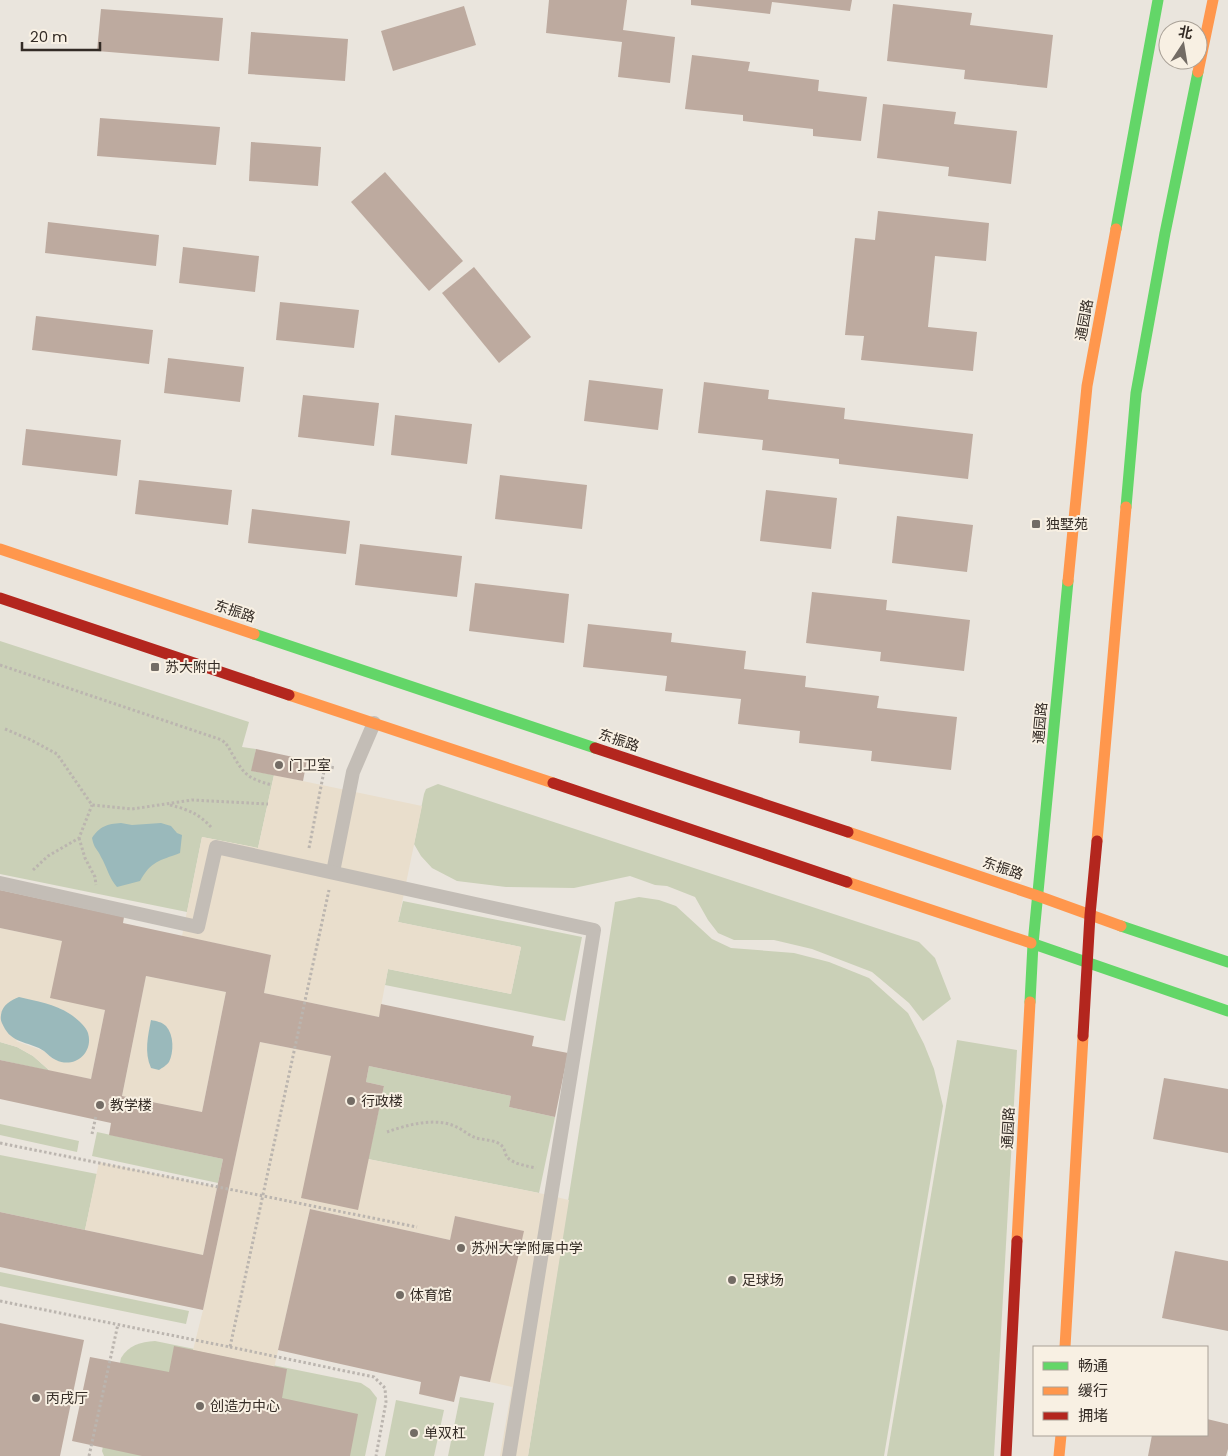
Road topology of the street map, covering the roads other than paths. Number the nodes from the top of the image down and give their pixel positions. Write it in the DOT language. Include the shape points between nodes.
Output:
graph roads {
  1 [pos="1158,0"];
  2 [pos="1213,0"];
  3 [pos="0,549"];
  4 [pos="0,598"];
  5 [pos="374,723"];
  6 [pos="333,872"];
  7 [pos="0,883"];
  8 [pos="1038,896"];
  9 [pos="1090,915"];
  10 [pos="1034,944"];
  11 [pos="1228,962"];
  12 [pos="1086,963"];
  13 [pos="1228,1011"];
  14 [pos="1065,1346"];
  15 [pos="1060,1436"];
  16 [pos="509,1456"];
  17 [pos="1006,1456"];
  18 [pos="1059,1456"];
  1 -- 8 [label="main road, 通园路" via="1087,386"];
  2 -- 9 [label="main road" via="1136,393"];
  3 -- 8 [label="main road, 东振路"];
  4 -- 5 [label="main road"];
  5 -- 6 [label="lane" via="353,772"];
  5 -- 10 [label="main road"];
  6 -- 7 [label="lane" via="216,847 198,927"];
  6 -- 16 [label="lane" via="594,930"];
  8 -- 9 [label="main road, 东振路"];
  8 -- 10 [label="main road, 通园路"];
  9 -- 11 [label="main road, 东振路"];
  9 -- 12 [label="main road"];
  10 -- 12 [label="main road"];
  10 -- 17 [label="main road, 通园路"];
  12 -- 13 [label="main road"];
  12 -- 14 [label="main road"];
  15 -- 18 [label="main road"];
}
